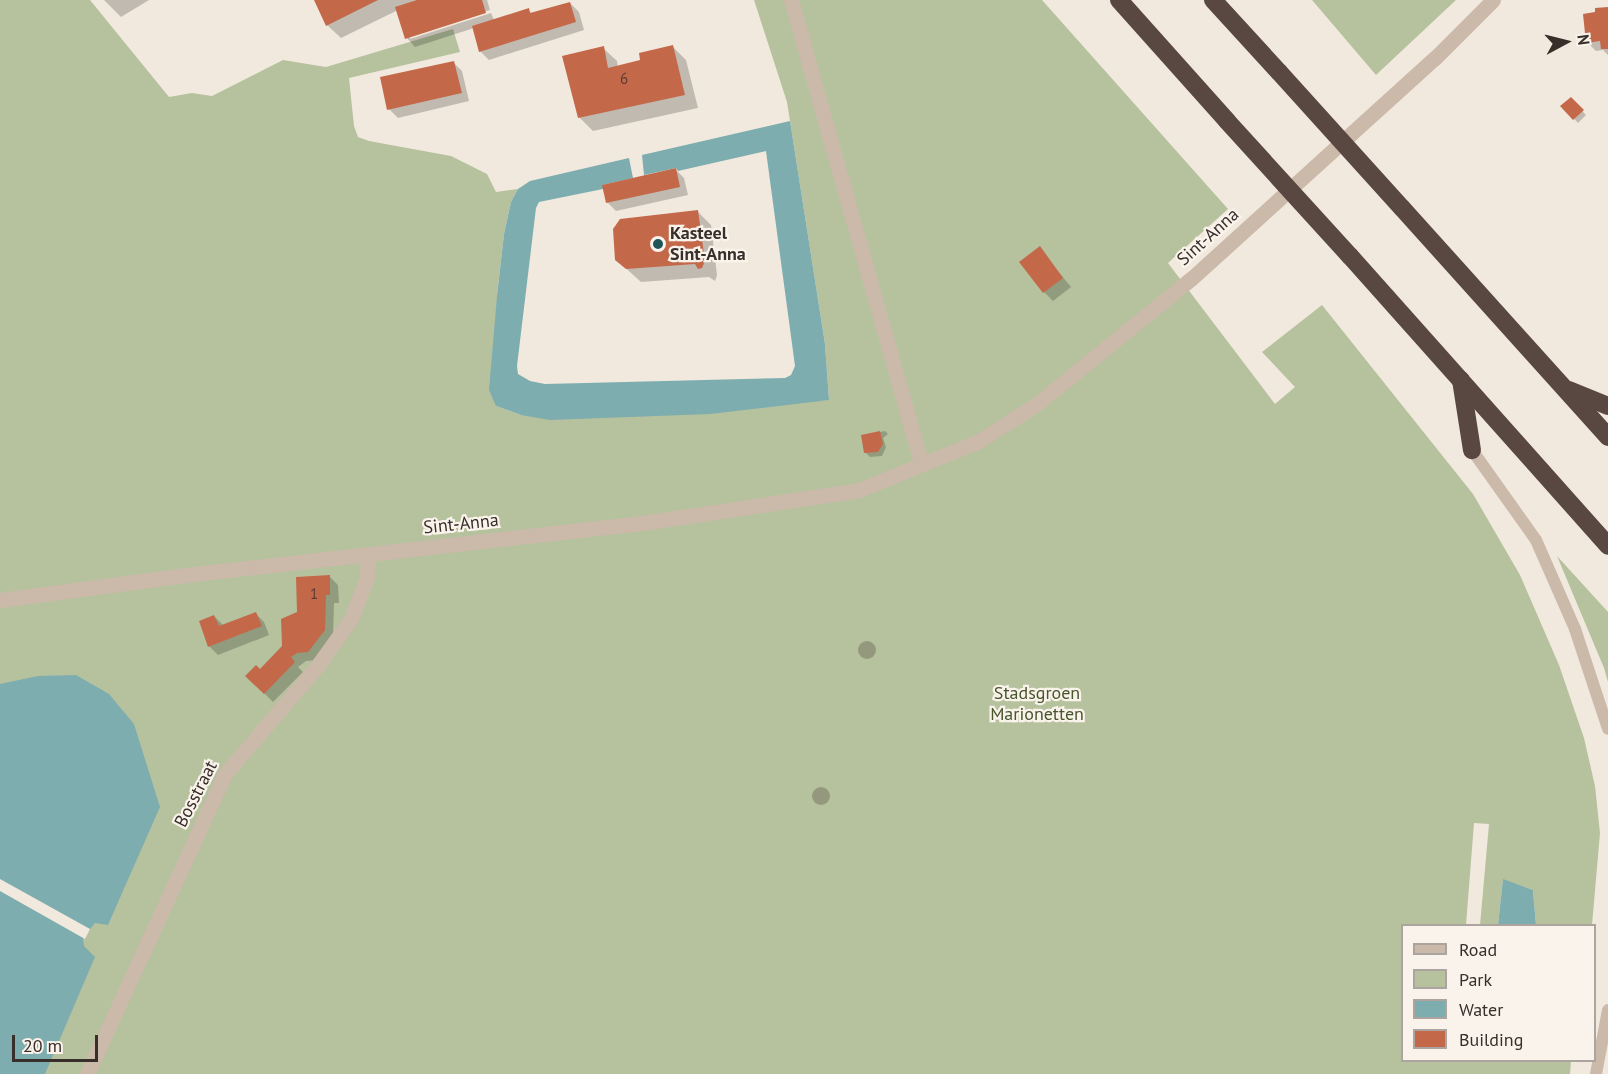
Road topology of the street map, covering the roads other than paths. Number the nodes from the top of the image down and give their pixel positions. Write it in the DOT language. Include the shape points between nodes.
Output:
graph roads {
  1 [pos="791,0"];
  2 [pos="1119,0"];
  3 [pos="1213,0"];
  4 [pos="1493,0"];
  5 [pos="1461,380"];
  6 [pos="1564,388"];
  7 [pos="1608,406"];
  8 [pos="1608,437"];
  9 [pos="1472,450"];
  10 [pos="921,464"];
  11 [pos="1608,546"];
  12 [pos="368,554"];
  13 [pos="0,600"];
  14 [pos="1608,729"];
  15 [pos="1608,1010"];
  16 [pos="87,1074"];
  17 [pos="1596,1074"];
  1 -- 10 [label="street"];
  2 -- 5 [label="highway, bridge"];
  3 -- 6 [label="highway, bridge"];
  4 -- 10 [label="street, Sint-Anna" via="1436,58 1192,278 1038,403 979,441"];
  5 -- 9 [label="highway"];
  5 -- 11 [label="highway"];
  6 -- 7 [label="highway"];
  6 -- 8 [label="highway"];
  9 -- 14 [label="lane" via="1536,540 1575,629"];
  10 -- 12 [label="street, Sint-Anna" via="859,490 809,499 642,523"];
  12 -- 13 [label="street, Sint-Anna"];
  12 -- 16 [label="street, Bosstraat" via="367,577 351,619 318,665 225,774"];
  15 -- 17 [label="lane"];
}
